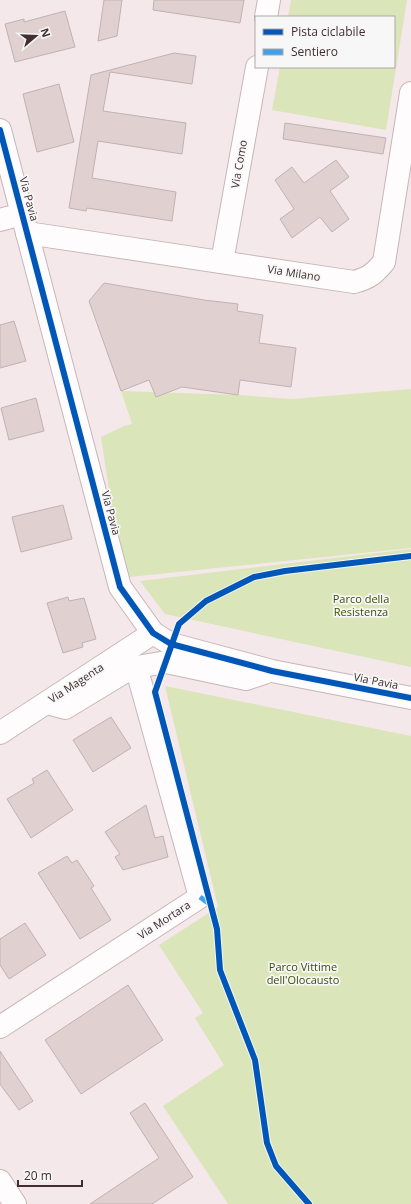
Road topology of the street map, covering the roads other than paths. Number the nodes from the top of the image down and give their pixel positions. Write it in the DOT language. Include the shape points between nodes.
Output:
graph roads {
  1 [pos="269,0"];
  2 [pos="266,16"];
  3 [pos="257,68"];
  4 [pos="411,93"];
  5 [pos="0,130"];
  6 [pos="0,220"];
  7 [pos="25,223"];
  8 [pos="222,262"];
  9 [pos="153,633"];
  10 [pos="272,670"];
  11 [pos="140,681"];
  12 [pos="411,698"];
  13 [pos="47,703"];
  14 [pos="0,733"];
  15 [pos="0,1027"];
  16 [pos="0,1180"];
  17 [pos="16,1204"];
  1 -- 2 [label="street"];
  3 -- 8 [label="street, Via Como"];
  4 -- 8 [label="street, Via Milano" via="384,262 375,273 354,282"];
  5 -- 7 [label="street, Via Pavia"];
  6 -- 7 [label="street"];
  7 -- 8 [label="street, Via Milano"];
  7 -- 9 [label="street, Via Pavia" via="120,587"];
  9 -- 10 [label="street, Via Pavia" via="171,644"];
  9 -- 13 [label="street, Via Magenta"];
  10 -- 12 [label="street, Via Pavia"];
  10 -- 13 [label="street" via="246,679 166,662 131,668 65,708"];
  11 -- 15 [label="street, Via Mortara" via="200,897"];
  13 -- 14 [label="street, Via Magenta"];
  16 -- 17 [label="street"];
}
